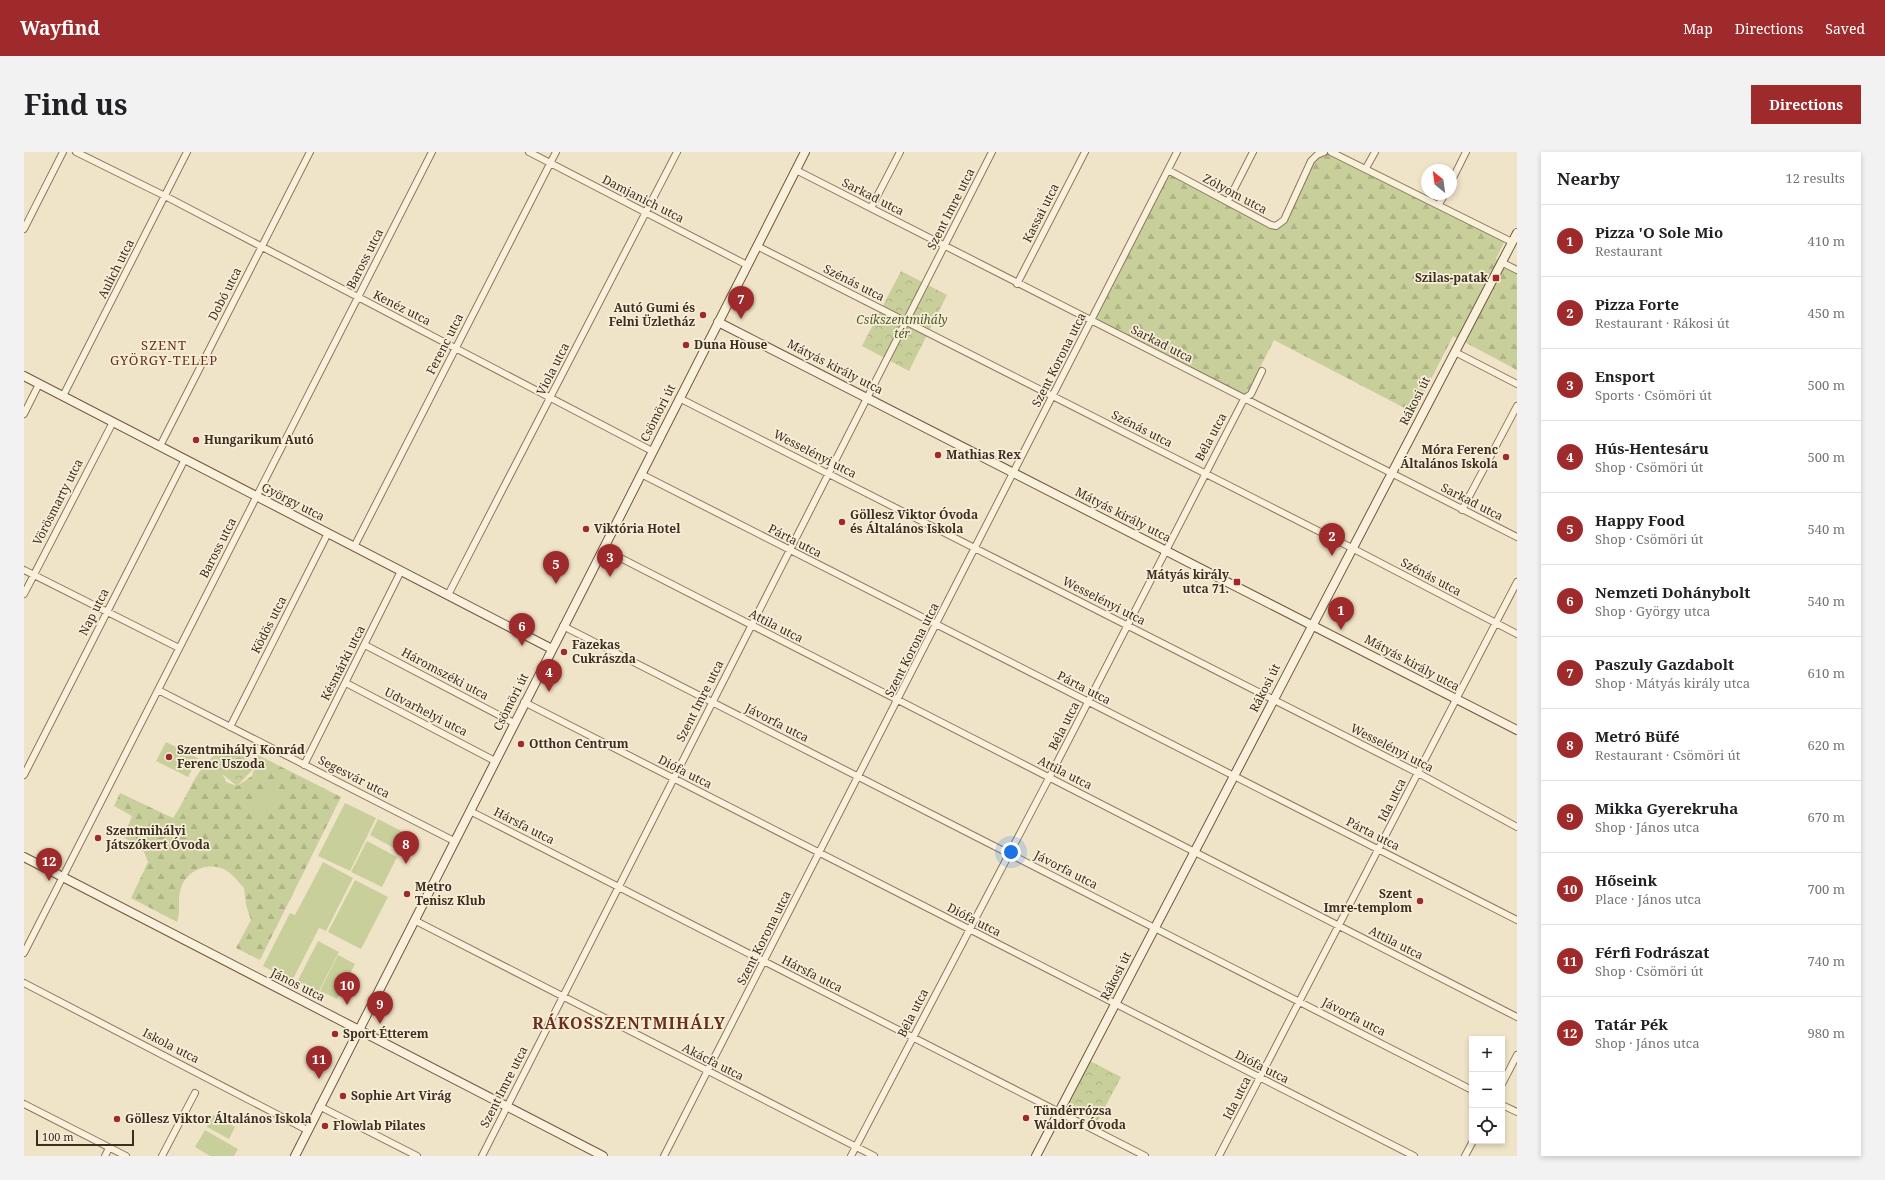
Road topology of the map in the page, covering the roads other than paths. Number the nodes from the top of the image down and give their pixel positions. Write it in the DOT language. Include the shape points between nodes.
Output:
graph roads {
  1 [pos="63,152"];
  2 [pos="76,152"];
  3 [pos="188,152"];
  4 [pos="310,152"];
  5 [pos="432,152"];
  6 [pos="529,152"];
  7 [pos="556,152"];
  8 [pos="677,152"];
  9 [pos="806,152"];
  10 [pos="900,152"];
  11 [pos="992,152"];
  12 [pos="1085,152"];
  13 [pos="1177,152"];
  14 [pos="1253,152"];
  15 [pos="1324,152"];
  16 [pos="1331,152"];
  17 [pos="1374,152"];
  18 [pos="1466,152"];
  19 [pos="550,163"];
  20 [pos="1366,168"];
  21 [pos="796,170"];
  22 [pos="1168,170"];
  23 [pos="1457,170"];
  24 [pos="165,196"];
  25 [pos="1441,200"];
  26 [pos="1228,202"];
  27 [pos="1439,204"];
  28 [pos="871,208"];
  29 [pos="646,213"];
  30 [pos="24,229"];
  31 [pos="1517,233"];
  32 [pos="1512,242"];
  33 [pos="757,246"];
  34 [pos="945,246"];
  35 [pos="262,247"];
  36 [pos="1501,262"];
  37 [pos="747,265"];
  38 [pos="1517,270"];
  39 [pos="1017,284"];
  40 [pos="357,298"];
  41 [pos="1092,321"];
  42 [pos="718,322"];
  43 [pos="907,322"];
  44 [pos="455,347"];
  45 [pos="1455,352"];
  46 [pos="1262,371"];
  47 [pos="24,376"];
  48 [pos="39,384"];
  49 [pos="1517,384"];
  50 [pos="63,396"];
  51 [pos="1052,396"];
  52 [pos="551,398"];
  53 [pos="679,398"];
  54 [pos="867,398"];
  55 [pos="1244,399"];
  56 [pos="1517,406"];
  57 [pos="24,414"];
  58 [pos="112,422"];
  59 [pos="160,446"];
  60 [pos="652,451"];
  61 [pos="185,459"];
  62 [pos="1013,472"];
  63 [pos="1205,473"];
  64 [pos="1392,473"];
  65 [pos="641,474"];
  66 [pos="829,474"];
  67 [pos="256,496"];
  68 [pos="1462,510"];
  69 [pos="328,533"];
  70 [pos="1517,537"];
  71 [pos="354,547"];
  72 [pos="976,548"];
  73 [pos="1352,548"];
  74 [pos="603,549"];
  75 [pos="790,550"];
  76 [pos="1166,550"];
  77 [pos="24,570"];
  78 [pos="401,571"];
  79 [pos="33,575"];
  80 [pos="1517,582"];
  81 [pos="24,594"];
  82 [pos="448,595"];
  83 [pos="106,612"];
  84 [pos="1312,624"];
  85 [pos="1496,624"];
  86 [pos="937,625"];
  87 [pos="1126,625"];
  88 [pos="563,626"];
  89 [pos="752,626"];
  90 [pos="1517,634"];
  91 [pos="365,645"];
  92 [pos="179,648"];
  93 [pos="552,649"];
  94 [pos="346,683"];
  95 [pos="158,690"];
  96 [pos="1456,699"];
  97 [pos="898,700"];
  98 [pos="1273,700"];
  99 [pos="524,702"];
  100 [pos="712,702"];
  101 [pos="1088,702"];
  102 [pos="514,723"];
  103 [pos="230,727"];
  104 [pos="1517,730"];
  105 [pos="495,761"];
  106 [pos="304,764"];
  107 [pos="1418,774"];
  108 [pos="24,775"];
  109 [pos="1233,776"];
  110 [pos="859,777"];
  111 [pos="1050,778"];
  112 [pos="673,779"];
  113 [pos="470,811"];
  114 [pos="1517,827"];
  115 [pos="454,841"];
  116 [pos="1378,850"];
  117 [pos="1194,852"];
  118 [pos="820,853"];
  119 [pos="1010,854"];
  120 [pos="24,857"];
  121 [pos="63,877"];
  122 [pos="618,887"];
  123 [pos="414,920"];
  124 [pos="1517,920"];
  125 [pos="1338,926"];
  126 [pos="1155,927"];
  127 [pos="969,930"];
  128 [pos="24,953"];
  129 [pos="764,962"];
  130 [pos="24,983"];
  131 [pos="561,997"];
  132 [pos="1299,1002"];
  133 [pos="1115,1003"];
  134 [pos="1517,1017"];
  135 [pos="359,1029"];
  136 [pos="913,1038"];
  137 [pos="1517,1055"];
  138 [pos="708,1072"];
  139 [pos="1260,1078"];
  140 [pos="1505,1078"];
  141 [pos="1469,1088"];
  142 [pos="195,1093"];
  143 [pos="24,1104"];
  144 [pos="320,1106"];
  145 [pos="507,1106"];
  146 [pos="1505,1106"];
  147 [pos="1059,1112"];
  148 [pos="1517,1112"];
  149 [pos="307,1130"];
  150 [pos="1471,1144"];
  151 [pos="856,1147"];
  152 [pos="109,1148"];
  153 [pos="105,1156"];
  154 [pos="126,1156"];
  155 [pos="162,1156"];
  156 [pos="295,1156"];
  157 [pos="417,1156"];
  158 [pos="482,1156"];
  159 [pos="603,1156"];
  160 [pos="664,1156"];
  161 [pos="851,1156"];
  162 [pos="874,1156"];
  163 [pos="1036,1156"];
  164 [pos="1145,1156"];
  165 [pos="1220,1156"];
  166 [pos="1414,1156"];
  167 [pos="1465,1156"];
  1 -- 30 [label="street"];
  2 -- 24 [label="street, Kenéz utca"];
  3 -- 24 [label="street, Aulich utca"];
  4 -- 35 [label="street, Dobó utca"];
  5 -- 40 [label="street, Baross utca"];
  6 -- 19 [label="street, Damjanich utca"];
  7 -- 19 [label="street, Ferenc utca"];
  8 -- 29 [label="street, Viola utca"];
  9 -- 21 [label="main road, Csömöri út"];
  10 -- 28 [label="street"];
  11 -- 34 [label="street, Szent Imre utca"];
  12 -- 39 [label="street, Kassai utca"];
  13 -- 22 [label="street, Szent Korona utca"];
  14 -- 26 [label="street"];
  15 -- 26 [label="street, Zólyom utca" via="1311,161 1284,220 1278,225 1270,225"];
  16 -- 20 [label="street"];
  17 -- 20 [label="street"];
  18 -- 23 [label="street"];
  19 -- 29 [label="street, Damjanich utca"];
  19 -- 44 [label="street, Ferenc utca"];
  20 -- 27 [label="street"];
  21 -- 28 [label="street, Sarkad utca"];
  21 -- 33 [label="main road, Csömöri út"];
  22 -- 26 [label="street, Zólyom utca"];
  22 -- 41 [label="street, Szent Korona utca"];
  24 -- 35 [label="street, Kenéz utca"];
  24 -- 50 [label="street, Aulich utca"];
  25 -- 27 [label="street"];
  27 -- 32 [label="street"];
  28 -- 34 [label="street, Sarkad utca"];
  29 -- 37 [label="street, Damjanich utca"];
  29 -- 52 [label="street, Viola utca"];
  31 -- 32 [label="main road, Rákosi út"];
  32 -- 36 [label="main road, Rákosi út"];
  33 -- 37 [label="main road, Csömöri út"];
  33 -- 43 [label="street, Szénás utca"];
  34 -- 39 [label="street, Sarkad utca"];
  34 -- 43 [label="street, Szent Imre utca"];
  35 -- 40 [label="street, Kenéz utca"];
  35 -- 59 [label="street, Dobó utca"];
  36 -- 38 [label="street"];
  36 -- 45 [label="main road, Rákosi út"];
  37 -- 42 [label="main road, Csömöri út"];
  39 -- 41 [label="street, Sarkad utca"];
  40 -- 44 [label="street, Kenéz utca"];
  40 -- 67 [label="street, Baross utca"];
  41 -- 51 [label="street, Szent Korona utca"];
  41 -- 55 [label="street, Sarkad utca"];
  42 -- 53 [label="main road, Csömöri út"];
  42 -- 54 [label="main road, Mátyás király utca"];
  43 -- 51 [label="street, Szénás utca"];
  43 -- 54 [label="street, Szent Imre utca"];
  44 -- 52 [label="street, Kenéz utca"];
  44 -- 71 [label="street, Ferenc utca"];
  45 -- 49 [label="street"];
  45 -- 64 [label="main road, Rákosi út"];
  46 -- 55 [label="street, Béla utca" via="1252,394"];
  47 -- 48 [label="main road, György utca"];
  48 -- 50 [label="main road, György utca"];
  48 -- 57 [label="street"];
  50 -- 58 [label="main road, György utca"];
  51 -- 62 [label="street, Szent Korona utca"];
  51 -- 63 [label="street, Szénás utca"];
  52 -- 60 [label="street, Kenéz utca"];
  52 -- 82 [label="street, Viola utca"];
  53 -- 60 [label="main road, Csömöri út"];
  53 -- 66 [label="street, Wesselényi utca"];
  54 -- 62 [label="main road, Mátyás király utca"];
  54 -- 66 [label="street, Szent Imre utca"];
  55 -- 63 [label="street, Béla utca"];
  55 -- 64 [label="street, Sarkad utca"];
  56 -- 68 [label="street"];
  58 -- 59 [label="main road, György utca"];
  58 -- 79 [label="street, Vörösmarty utca"];
  59 -- 61 [label="main road, György utca"];
  60 -- 65 [label="main road, Csömöri út"];
  61 -- 67 [label="main road, György utca"];
  61 -- 83 [label="street, Nap utca"];
  62 -- 72 [label="street, Szent Korona utca"];
  62 -- 76 [label="main road, Mátyás király utca"];
  63 -- 73 [label="street, Szénás utca"];
  63 -- 76 [label="street, Béla utca"];
  64 -- 68 [label="street, Sarkad utca"];
  64 -- 73 [label="main road, Rákosi út"];
  65 -- 74 [label="main road, Csömöri út"];
  65 -- 75 [label="street, Párta utca"];
  66 -- 72 [label="street, Wesselényi utca"];
  66 -- 75 [label="street, Szent Imre utca"];
  67 -- 69 [label="main road, György utca"];
  67 -- 92 [label="street, Baross utca"];
  68 -- 70 [label="street, Sarkad utca"];
  69 -- 71 [label="main road, György utca"];
  69 -- 103 [label="street, Ködös utca"];
  71 -- 78 [label="main road, György utca"];
  72 -- 86 [label="street, Szent Korona utca"];
  72 -- 87 [label="street, Wesselényi utca"];
  73 -- 84 [label="main road, Rákosi út"];
  73 -- 85 [label="street, Szénás utca"];
  74 -- 88 [label="main road, Csömöri út"];
  74 -- 89 [label="street, Attila utca"];
  75 -- 86 [label="street, Párta utca"];
  75 -- 89 [label="street, Szent Imre utca"];
  76 -- 84 [label="main road, Mátyás király utca"];
  76 -- 87 [label="street, Béla utca"];
  77 -- 79 [label="street"];
  78 -- 82 [label="main road, György utca"];
  78 -- 91 [label="street, Késmárki utca"];
  79 -- 81 [label="street, Vörösmarty utca"];
  79 -- 83 [label="street"];
  80 -- 85 [label="street, Ida utca"];
  82 -- 93 [label="main road, György utca"];
  83 -- 92 [label="street"];
  83 -- 108 [label="street, Nap utca"];
  84 -- 96 [label="main road, Mátyás király utca"];
  84 -- 98 [label="main road, Rákosi út"];
  85 -- 90 [label="street, Szénás utca"];
  85 -- 96 [label="street, Ida utca"];
  86 -- 97 [label="street, Szent Korona utca"];
  86 -- 101 [label="street, Párta utca"];
  87 -- 98 [label="street, Wesselényi utca"];
  87 -- 101 [label="street, Béla utca"];
  88 -- 93 [label="main road, Csömöri út"];
  88 -- 100 [label="street, Jávorfa utca"];
  89 -- 97 [label="street, Attila utca"];
  89 -- 100 [label="street, Szent Imre utca"];
  91 -- 94 [label="street, Késmárki utca"];
  91 -- 102 [label="street, Háromszéki utca"];
  92 -- 95 [label="street, Baross utca"];
  93 -- 99 [label="main road, Csömöri út"];
  94 -- 105 [label="street, Udvarhelyi utca"];
  94 -- 106 [label="street, Késmárki utca"];
  95 -- 103 [label="street, Segesvár utca"];
  95 -- 121 [label="street, Baross utca"];
  96 -- 104 [label="main road, Mátyás király utca"];
  96 -- 107 [label="street, Ida utca"];
  97 -- 110 [label="street, Szent Korona utca"];
  97 -- 111 [label="street, Attila utca"];
  98 -- 107 [label="street, Wesselényi utca"];
  98 -- 109 [label="main road, Rákosi út"];
  99 -- 102 [label="main road, Csömöri út"];
  99 -- 112 [label="street, Diófa utca"];
  100 -- 110 [label="street, Jávorfa utca"];
  100 -- 112 [label="street, Szent Imre utca"];
  101 -- 109 [label="street, Párta utca"];
  101 -- 111 [label="street, Béla utca"];
  102 -- 105 [label="main road, Csömöri út"];
  103 -- 106 [label="street, Segesvár utca"];
  105 -- 113 [label="main road, Csömöri út"];
  106 -- 115 [label="street, Segesvár utca"];
  107 -- 114 [label="street, Wesselényi utca"];
  107 -- 116 [label="street, Ida utca"];
  109 -- 116 [label="street, Párta utca"];
  109 -- 117 [label="main road, Rákosi út"];
  110 -- 118 [label="street, Szent Korona utca"];
  110 -- 119 [label="street, Jávorfa utca"];
  111 -- 117 [label="street, Attila utca"];
  111 -- 119 [label="street, Béla utca"];
  112 -- 118 [label="street, Diófa utca"];
  112 -- 122 [label="street, Szent Imre utca"];
  113 -- 115 [label="main road, Csömöri út"];
  113 -- 122 [label="street, Hársfa utca"];
  115 -- 123 [label="main road, Csömöri út"];
  116 -- 124 [label="street, Párta utca"];
  116 -- 125 [label="street, Ida utca"];
  117 -- 125 [label="street, Attila utca"];
  117 -- 126 [label="main road, Rákosi út"];
  118 -- 127 [label="street, Diófa utca"];
  118 -- 129 [label="street, Szent Korona utca"];
  119 -- 126 [label="street, Jávorfa utca"];
  119 -- 127 [label="street, Béla utca"];
  120 -- 121 [label="main road, János utca"];
  121 -- 128 [label="street, Baross utca"];
  121 -- 135 [label="main road, János utca"];
  122 -- 129 [label="street, Hársfa utca"];
  122 -- 131 [label="street, Szent Imre utca"];
  123 -- 131 [label="street, Akácfa utca"];
  123 -- 135 [label="main road, Csömöri út"];
  125 -- 132 [label="street, Ida utca"];
  125 -- 134 [label="street, Attila utca"];
  126 -- 132 [label="street, Jávorfa utca"];
  126 -- 133 [label="main road, Rákosi út"];
  127 -- 133 [label="street, Diófa utca"];
  127 -- 136 [label="street, Béla utca"];
  129 -- 136 [label="street, Hársfa utca"];
  129 -- 138 [label="street, Szent Korona utca"];
  130 -- 149 [label="street, Iskola utca"];
  131 -- 138 [label="street, Akácfa utca"];
  131 -- 145 [label="street, Szent Imre utca"];
  132 -- 139 [label="street, Ida utca"];
  132 -- 141 [label="street, Jávorfa utca"];
  133 -- 139 [label="street, Diófa utca"];
  133 -- 147 [label="main road, Rákosi út"];
  135 -- 144 [label="main road, Csömöri út"];
  135 -- 145 [label="main road, János utca"];
  136 -- 147 [label="street, Hársfa utca"];
  136 -- 151 [label="street, Béla utca"];
  137 -- 140 [label="street"];
  138 -- 151 [label="street, Akácfa utca"];
  138 -- 160 [label="street, Szent Korona utca"];
  139 -- 165 [label="street, Ida utca"];
  139 -- 166 [label="street, Diófa utca"];
  142 -- 155 [label="street"];
  143 -- 152 [label="street"];
  144 -- 149 [label="main road, Csömöri út"];
  144 -- 157 [label="street"];
  145 -- 158 [label="street, Szent Imre utca"];
  145 -- 159 [label="main road, János utca"];
  146 -- 148 [label="street"];
  147 -- 163 [label="main road, Rákosi út"];
  147 -- 164 [label="street, Hársfa utca"];
  149 -- 156 [label="main road, Csömöri út"];
  150 -- 167 [label="street"];
  151 -- 161 [label="street, Béla utca"];
  151 -- 162 [label="street, Akácfa utca"];
  152 -- 153 [label="street"];
  152 -- 154 [label="street"];
}
